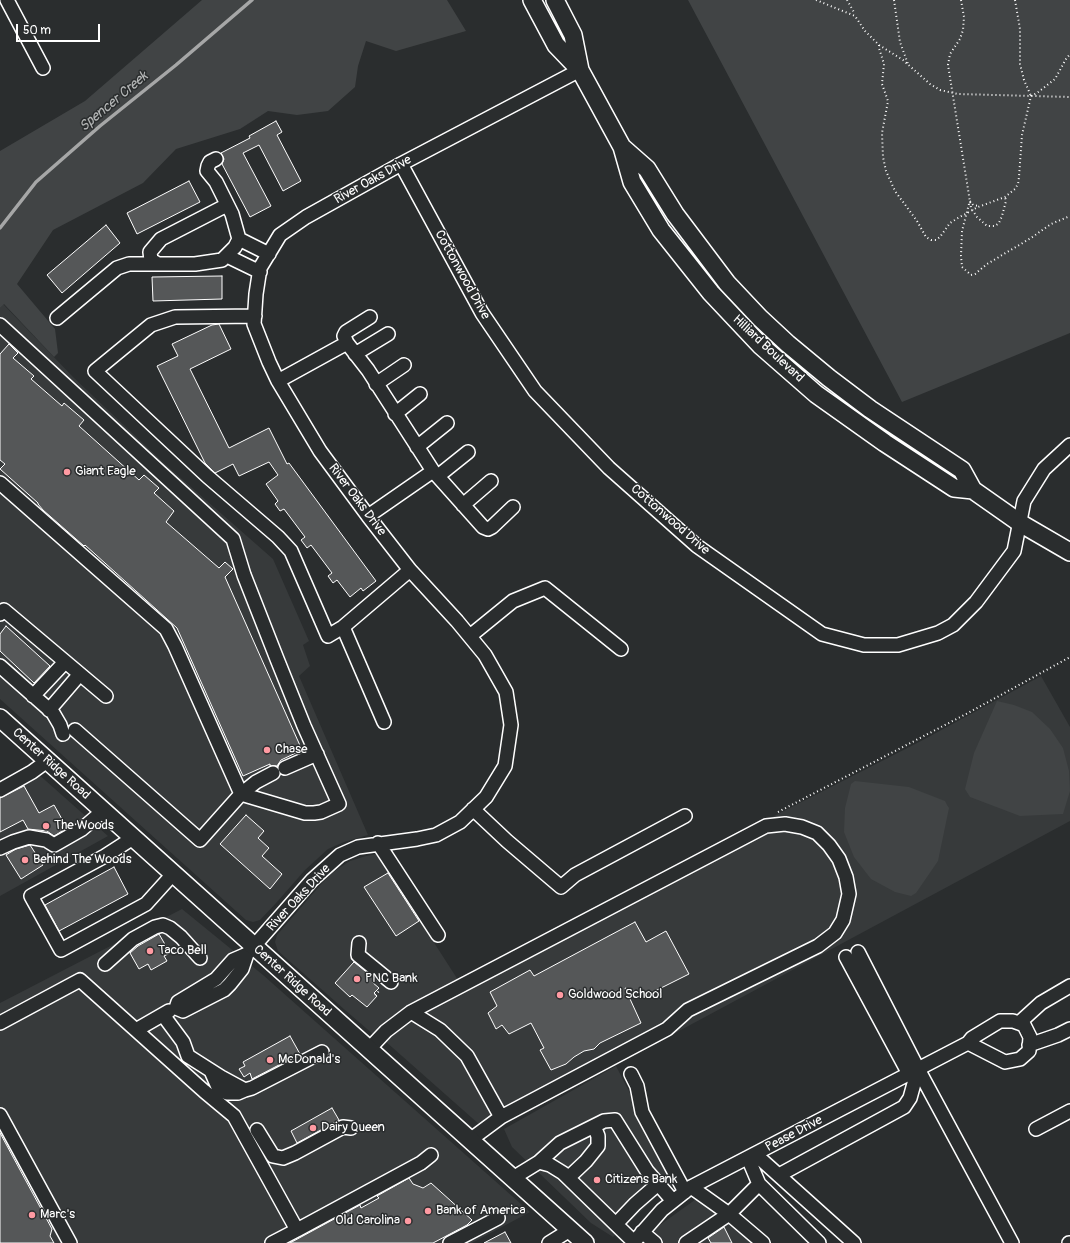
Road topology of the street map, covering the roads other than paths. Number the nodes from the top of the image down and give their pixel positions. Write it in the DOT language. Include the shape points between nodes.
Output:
graph roads {
  1 [pos="7,0"];
  2 [pos="532,0"];
  3 [pos="555,0"];
  4 [pos="43,68"];
  5 [pos="580,70"];
  6 [pos="216,159"];
  7 [pos="401,164"];
  8 [pos="227,205"];
  9 [pos="239,239"];
  10 [pos="268,254"];
  11 [pos="226,256"];
  12 [pos="158,264"];
  13 [pos="260,272"];
  14 [pos="255,316"];
  15 [pos="370,317"];
  16 [pos="57,318"];
  17 [pos="0,325"];
  18 [pos="388,334"];
  19 [pos="347,343"];
  20 [pos="355,354"];
  21 [pos="404,365"];
  22 [pos="278,381"];
  23 [pos="376,384"];
  24 [pos="420,394"];
  25 [pos="395,414"];
  26 [pos="447,423"];
  27 [pos="1070,445"];
  28 [pos="417,447"];
  29 [pos="468,452"];
  30 [pos="435,473"];
  31 [pos="490,481"];
  32 [pos="0,483"];
  33 [pos="463,504"];
  34 [pos="513,507"];
  35 [pos="368,516"];
  36 [pos="1020,523"];
  37 [pos="1070,552"];
  38 [pos="410,570"];
  39 [pos="0,614"];
  40 [pos="343,627"];
  41 [pos="470,636"];
  42 [pos="620,649"];
  43 [pos="65,662"];
  44 [pos="0,666"];
  45 [pos="80,674"];
  46 [pos="33,696"];
  47 [pos="106,696"];
  48 [pos="49,710"];
  49 [pos="0,718"];
  50 [pos="384,722"];
  51 [pos="317,754"];
  52 [pos="47,761"];
  53 [pos="0,790"];
  54 [pos="241,794"];
  55 [pos="473,809"];
  56 [pos="103,811"];
  57 [pos="685,816"];
  58 [pos="133,838"];
  59 [pos="378,843"];
  60 [pos="0,848"];
  61 [pos="173,874"];
  62 [pos="438,935"];
  63 [pos="359,943"];
  64 [pos="250,950"];
  65 [pos="858,952"];
  66 [pos="846,957"];
  67 [pos="200,958"];
  68 [pos="105,964"];
  69 [pos="391,982"];
  70 [pos="1070,986"];
  71 [pos="411,1012"];
  72 [pos="163,1015"];
  73 [pos="0,1023"];
  74 [pos="1018,1023"];
  75 [pos="1070,1029"];
  76 [pos="136,1030"];
  77 [pos="968,1043"];
  78 [pos="1030,1044"];
  79 [pos="368,1049"];
  80 [pos="322,1052"];
  81 [pos="914,1071"];
  82 [pos="631,1074"];
  83 [pos="1070,1111"];
  84 [pos="0,1115"];
  85 [pos="501,1117"];
  86 [pos="594,1126"];
  87 [pos="351,1128"];
  88 [pos="1036,1129"];
  89 [pos="258,1130"];
  90 [pos="470,1140"];
  91 [pos="431,1155"];
  92 [pos="751,1156"];
  93 [pos="539,1162"];
  94 [pos="779,1175"];
  95 [pos="513,1178"];
  96 [pos="568,1178"];
  97 [pos="658,1184"];
  98 [pos="759,1184"];
  99 [pos="688,1190"];
  100 [pos="674,1201"];
  101 [pos="729,1214"];
  102 [pos="498,1218"];
  103 [pos="616,1224"];
  104 [pos="297,1230"];
  105 [pos="570,1230"];
  106 [pos="642,1232"];
  107 [pos="633,1242"];
  108 [pos="70,1243"];
  109 [pos="272,1243"];
  110 [pos="450,1243"];
  111 [pos="549,1243"];
  112 [pos="585,1243"];
  113 [pos="656,1243"];
  114 [pos="686,1243"];
  115 [pos="763,1243"];
  116 [pos="819,1243"];
  117 [pos="854,1243"];
  118 [pos="1012,1243"];
  1 -- 4 [label="street"];
  2 -- 5 [label="main road, Hilliard Boulevard" via="556,45"];
  3 -- 5 [label="main road, Hilliard Boulevard" via="573,34"];
  5 -- 7 [label="street, River Oaks Drive"];
  5 -- 36 [label="main road, Hilliard Boulevard" via="622,147 632,182 661,230 711,293 760,345 816,394 885,443 954,488 973,490"];
  6 -- 8 [label="street" via="210,162 207,170"];
  7 -- 10 [label="street, River Oaks Drive" via="306,217 280,235"];
  7 -- 36 [label="street, Cottonwood Drive" via="482,313 535,391 610,468 697,546 822,634 864,645 898,645 938,633 953,625 976,602 1014,551"];
  8 -- 9 [label="street"];
  8 -- 12 [label="street" via="161,239 150,252 151,260"];
  9 -- 10 [label="street"];
  9 -- 11 [label="street"];
  10 -- 13 [label="street, River Oaks Drive"];
  11 -- 12 [label="street" via="222,260 195,264"];
  11 -- 13 [label="street"];
  12 -- 16 [label="street" via="129,264 117,268"];
  13 -- 14 [label="street, River Oaks Drive"];
  14 -- 22 [label="street, River Oaks Drive" via="254,324"];
  14 -- 40 [label="street" via="175,317 151,325 95,371 291,551 328,636"];
  15 -- 19 [label="street" via="346,332 344,336"];
  17 -- 51 [label="street" via="233,539 244,575"];
  18 -- 20 [label="street"];
  19 -- 20 [label="street"];
  19 -- 22 [label="street"];
  20 -- 23 [label="street"];
  21 -- 23 [label="street"];
  22 -- 35 [label="street, River Oaks Drive" via="320,450"];
  23 -- 25 [label="street"];
  24 -- 25 [label="street"];
  25 -- 28 [label="street"];
  26 -- 28 [label="street"];
  27 -- 36 [label="street, Cottonwood Drive" via="1044,469 1024,501"];
  28 -- 30 [label="street"];
  29 -- 30 [label="street"];
  30 -- 33 [label="street"];
  30 -- 35 [label="street"];
  31 -- 33 [label="street"];
  32 -- 54 [label="street" via="166,629 176,646"];
  33 -- 34 [label="street" via="484,528 488,529"];
  35 -- 38 [label="street, River Oaks Drive"];
  36 -- 37 [label="main road, Hilliard Boulevard"];
  38 -- 40 [label="street"];
  38 -- 41 [label="street, River Oaks Drive"];
  39 -- 43 [label="street" via="4,610"];
  40 -- 50 [label="street"];
  41 -- 42 [label="street" via="512,601 545,588"];
  41 -- 55 [label="street, River Oaks Drive" via="485,655 506,692 511,725 505,766 486,797"];
  43 -- 45 [label="street"];
  43 -- 46 [label="street"];
  44 -- 46 [label="street"];
  45 -- 47 [label="street"];
  45 -- 48 [label="street"];
  46 -- 48 [label="street"];
  48 -- 54 [label="street" via="69,732 200,840"];
  49 -- 52 [label="main road, Center Ridge Road"];
  51 -- 54 [label="street" via="279,770"];
  51 -- 54 [label="street" via="339,804 314,814"];
  52 -- 53 [label="street"];
  52 -- 56 [label="main road, Center Ridge Road"];
  55 -- 57 [label="street" via="561,887 575,875"];
  55 -- 59 [label="street, River Oaks Drive" via="460,822 436,835"];
  56 -- 58 [label="main road, Center Ridge Road"];
  56 -- 60 [label="street" via="82,829 54,844 29,837"];
  58 -- 61 [label="main road, Center Ridge Road"];
  58 -- 61 [label="street" via="31,896 61,950 146,904"];
  59 -- 62 [label="street"];
  59 -- 64 [label="street, River Oaks Drive" via="358,847 340,855 312,880"];
  61 -- 64 [label="main road, Center Ridge Road"];
  63 -- 69 [label="street" via="358,955"];
  64 -- 72 [label="street, River Oaks Drive" via="233,960 216,979 178,1002 176,1008"];
  64 -- 79 [label="main road, Center Ridge Road"];
  65 -- 81 [label="street"];
  66 -- 81 [label="street"];
  67 -- 68 [label="street" via="181,937 163,926 133,939"];
  70 -- 74 [label="street" via="1041,1003"];
  71 -- 79 [label="street"];
  71 -- 85 [label="street" via="440,1030 467,1056"];
  71 -- 85 [label="street" via="766,826 785,824 802,827 817,833 829,845 839,859 849,894 842,920 835,933 818,946 688,1010 667,1029"];
  72 -- 76 [label="street, River Oaks Drive"];
  72 -- 80 [label="street" via="183,1042 188,1056 245,1090"];
  73 -- 76 [label="street" via="80,980"];
  74 -- 77 [label="street, Pease Drive" via="1000,1022"];
  74 -- 78 [label="street" via="1024,1025 1030,1036"];
  75 -- 78 [label="street"];
  76 -- 104 [label="street" via="234,1116"];
  77 -- 78 [label="street" via="1005,1062 1020,1059 1029,1051"];
  77 -- 81 [label="street, Pease Drive"];
  79 -- 90 [label="main road, Center Ridge Road"];
  81 -- 92 [label="street, Pease Drive"];
  81 -- 94 [label="street" via="910,1098 904,1107"];
  81 -- 118 [label="street"];
  82 -- 99 [label="street" via="637,1086 642,1112"];
  83 -- 88 [label="street"];
  84 -- 108 [label="street"];
  85 -- 90 [label="street"];
  86 -- 93 [label="street" via="560,1143"];
  86 -- 96 [label="street" via="598,1146"];
  86 -- 97 [label="street" via="604,1120 615,1120"];
  87 -- 89 [label="street" via="343,1127 283,1158 277,1158 269,1152"];
  90 -- 95 [label="main road, Center Ridge Road"];
  91 -- 104 [label="street" via="421,1163"];
  92 -- 94 [label="street"];
  92 -- 98 [label="street"];
  92 -- 99 [label="street, Pease Drive"];
  93 -- 95 [label="street"];
  93 -- 96 [label="street" via="550,1165"];
  94 -- 117 [label="street"];
  95 -- 105 [label="main road, Center Ridge Road"];
  96 -- 103 [label="street"];
  97 -- 100 [label="street"];
  97 -- 103 [label="street"];
  98 -- 101 [label="street"];
  98 -- 116 [label="street"];
  99 -- 100 [label="street, Pease Drive"];
  99 -- 101 [label="street"];
  100 -- 106 [label="street, Pease Drive"];
  101 -- 114 [label="street"];
  101 -- 115 [label="street"];
  102 -- 110 [label="street"];
  103 -- 107 [label="street"];
  104 -- 109 [label="street"];
  105 -- 111 [label="street"];
  105 -- 112 [label="main road, Center Ridge Road"];
  106 -- 107 [label="street, Pease Drive"];
  106 -- 113 [label="street"];
}
